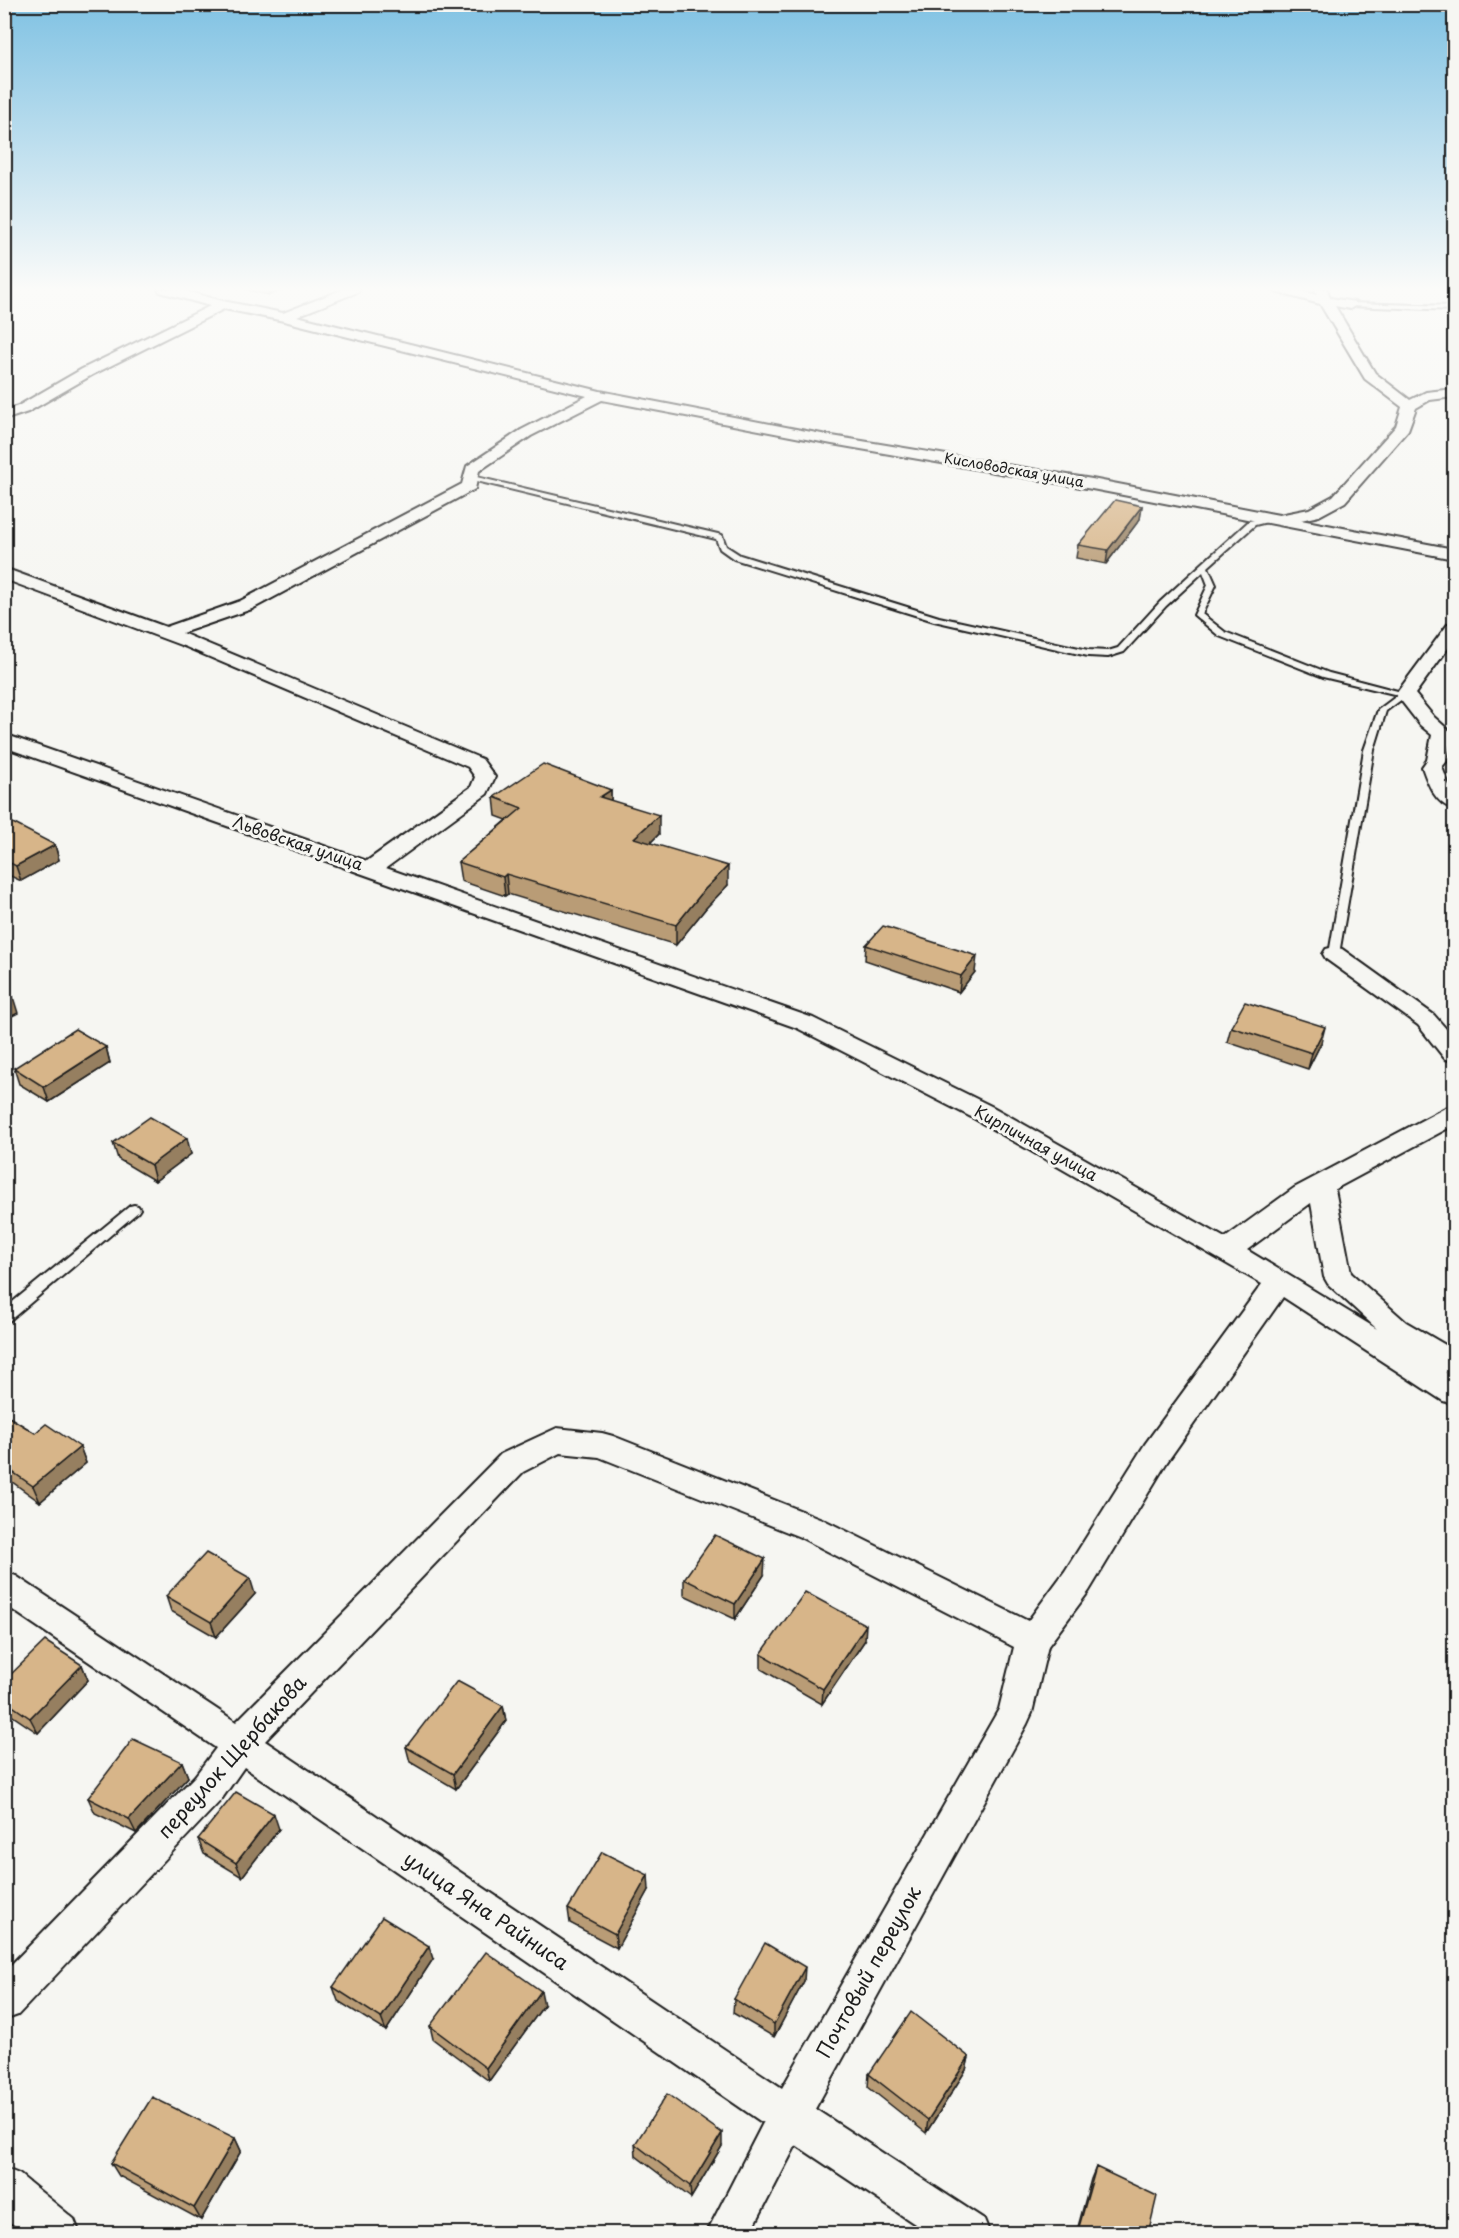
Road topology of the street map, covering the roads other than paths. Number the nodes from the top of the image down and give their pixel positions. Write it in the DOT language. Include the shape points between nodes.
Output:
graph roads {
  1 [pos="50,393"];
  2 [pos="590,393"];
  3 [pos="1393,393"];
  4 [pos="1451,393"];
  5 [pos="600,396"];
  6 [pos="1410,406"];
  7 [pos="4,416"];
  8 [pos="471,477"];
  9 [pos="1268,519"];
  10 [pos="1455,554"];
  11 [pos="1204,566"];
  12 [pos="4,573"];
  13 [pos="1455,628"];
  14 [pos="166,633"];
  15 [pos="1405,694"];
  16 [pos="1448,734"];
  17 [pos="4,740"];
  18 [pos="1446,764"];
  19 [pos="1455,803"];
  20 [pos="370,869"];
  21 [pos="591,947"];
  22 [pos="1334,954"];
  23 [pos="1455,1053"];
  24 [pos="1455,1114"];
  25 [pos="1321,1185"];
  26 [pos="134,1209"];
  27 [pos="1227,1251"];
  28 [pos="1279,1281"];
  29 [pos="4,1317"];
  30 [pos="1455,1364"];
  31 [pos="1455,1393"];
  32 [pos="4,1586"];
  33 [pos="1033,1640"];
  34 [pos="240,1743"];
  35 [pos="4,2001"];
  36 [pos="788,2118"];
  37 [pos="4,2189"];
  38 [pos="59,2234"];
  39 [pos="727,2234"];
  40 [pos="969,2234"];
  1 -- 7 [label="street"];
  2 -- 5 [label="street, Кисловодская улица"];
  3 -- 6 [label="street"];
  4 -- 6 [label="street" via="1426,396"];
  5 -- 8 [label="street" via="526,433 472,469"];
  5 -- 9 [label="street, Кисловодская улица"];
  6 -- 9 [label="street" via="1403,427 1339,499 1313,513"];
  8 -- 11 [label="lane" via="719,537 723,547 737,557 937,619 1088,653 1121,650"];
  8 -- 14 [label="street" via="469,486 246,605"];
  9 -- 10 [label="street, Кисловодская улица"];
  9 -- 11 [label="lane" via="1252,523"];
  11 -- 15 [label="lane" via="1212,585 1198,615 1222,634 1326,675"];
  12 -- 14 [label="street"];
  13 -- 15 [label="street"];
  14 -- 20 [label="street" via="475,763 485,777 480,790"];
  15 -- 16 [label="street" via="1427,721"];
  15 -- 22 [label="lane" via="1382,710 1369,750"];
  16 -- 18 [label="street"];
  17 -- 20 [label="street, Львовская улица"];
  18 -- 19 [label="street" via="1432,767 1440,790"];
  20 -- 21 [label="street, Львовская улица"];
  21 -- 27 [label="street, Кирпичная улица" via="805,1023 984,1113"];
  22 -- 23 [label="street" via="1426,1020"];
  24 -- 25 [label="street"];
  25 -- 27 [label="street"];
  25 -- 30 [label="street" via="1338,1277 1396,1330"];
  26 -- 29 [label="lane"];
  27 -- 28 [label="street, Кирпичная улица"];
  28 -- 31 [label="street, Кирпичная улица"];
  28 -- 33 [label="street" via="1156,1453 1089,1562"];
  32 -- 34 [label="street, улица Яна Райниса"];
  33 -- 34 [label="street, переулок Щербакова" via="811,1528 602,1445 557,1440 512,1463"];
  33 -- 36 [label="street, Почтовый переулок" via="1015,1713"];
  34 -- 35 [label="street, переулок Щербакова" via="208,1788"];
  34 -- 36 [label="street, улица Яна Райниса"];
  36 -- 39 [label="street, Почтовый переулок"];
  36 -- 40 [label="street, улица Яна Райниса"];
  37 -- 38 [label="street"];
}
